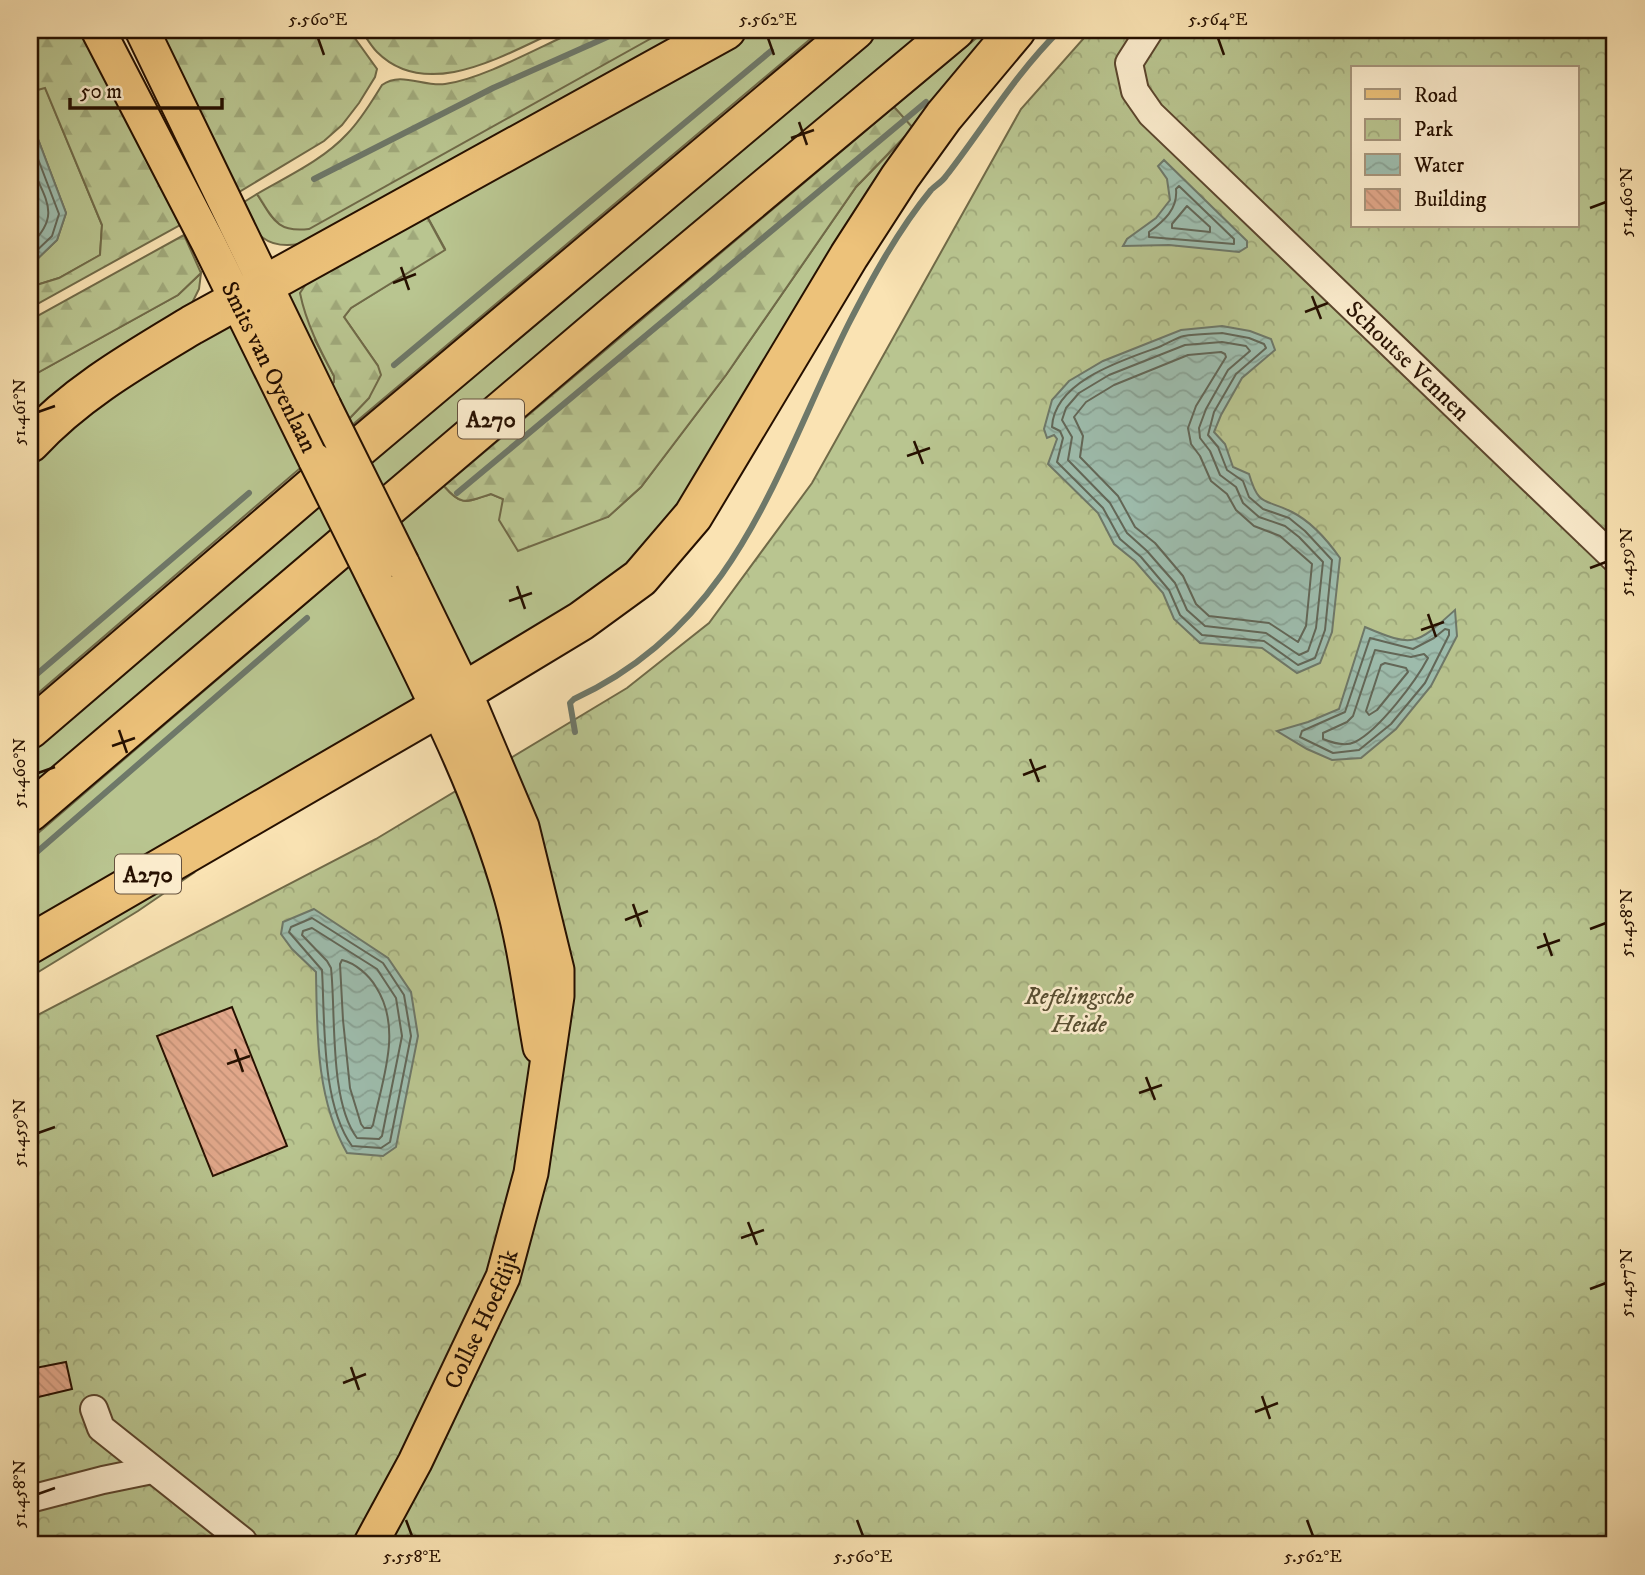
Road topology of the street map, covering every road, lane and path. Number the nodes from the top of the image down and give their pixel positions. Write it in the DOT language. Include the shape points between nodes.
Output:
graph roads {
  1 [pos="98,30"];
  2 [pos="142,30"];
  3 [pos="726,30"];
  4 [pos="855,30"];
  5 [pos="955,30"];
  6 [pos="1016,30"];
  7 [pos="1150,30"];
  8 [pos="252,293"];
  9 [pos="312,416"];
  10 [pos="30,443"];
  11 [pos="1615,559"];
  12 [pos="451,699"];
  13 [pos="30,729"];
  14 [pos="30,812"];
  15 [pos="30,944"];
  16 [pos="152,1470"];
  17 [pos="103,1480"];
  18 [pos="30,1499"];
  19 [pos="243,1541"];
  20 [pos="370,1545"];
  1 -- 8 [label="main road, Smits van Oyenlaan"];
  2 -- 8 [label="main road, Smits van Oyenlaan"];
  3 -- 8 [label="highway"];
  4 -- 13 [label="highway, A270"];
  5 -- 14 [label="highway, A270"];
  6 -- 12 [label="highway, A270" via="900,177 700,505 670,544 640,578 612,599"];
  7 -- 11 [label="street, Schoutse Vennen" via="1129,63 1135,92 1151,114"];
  8 -- 9 [label="main road, Smits van Oyenlaan"];
  8 -- 10 [label="highway" via="107,377 72,402"];
  9 -- 12 [label="main road, Smits van Oyenlaan, bridge" via="377,584"];
  9 -- 12 [label="main road, Smits van Oyenlaan, bridge" via="402,563"];
  12 -- 15 [label="highway, A270"];
  12 -- 20 [label="main road, Collse Hoefdijk" via="468,773 512,897 546,1077 531,1173 503,1277"];
  16 -- 17 [label="street"];
  16 -- 17 [label="street" via="98,1418"];
  16 -- 19 [label="street"];
  17 -- 18 [label="street"];
}
